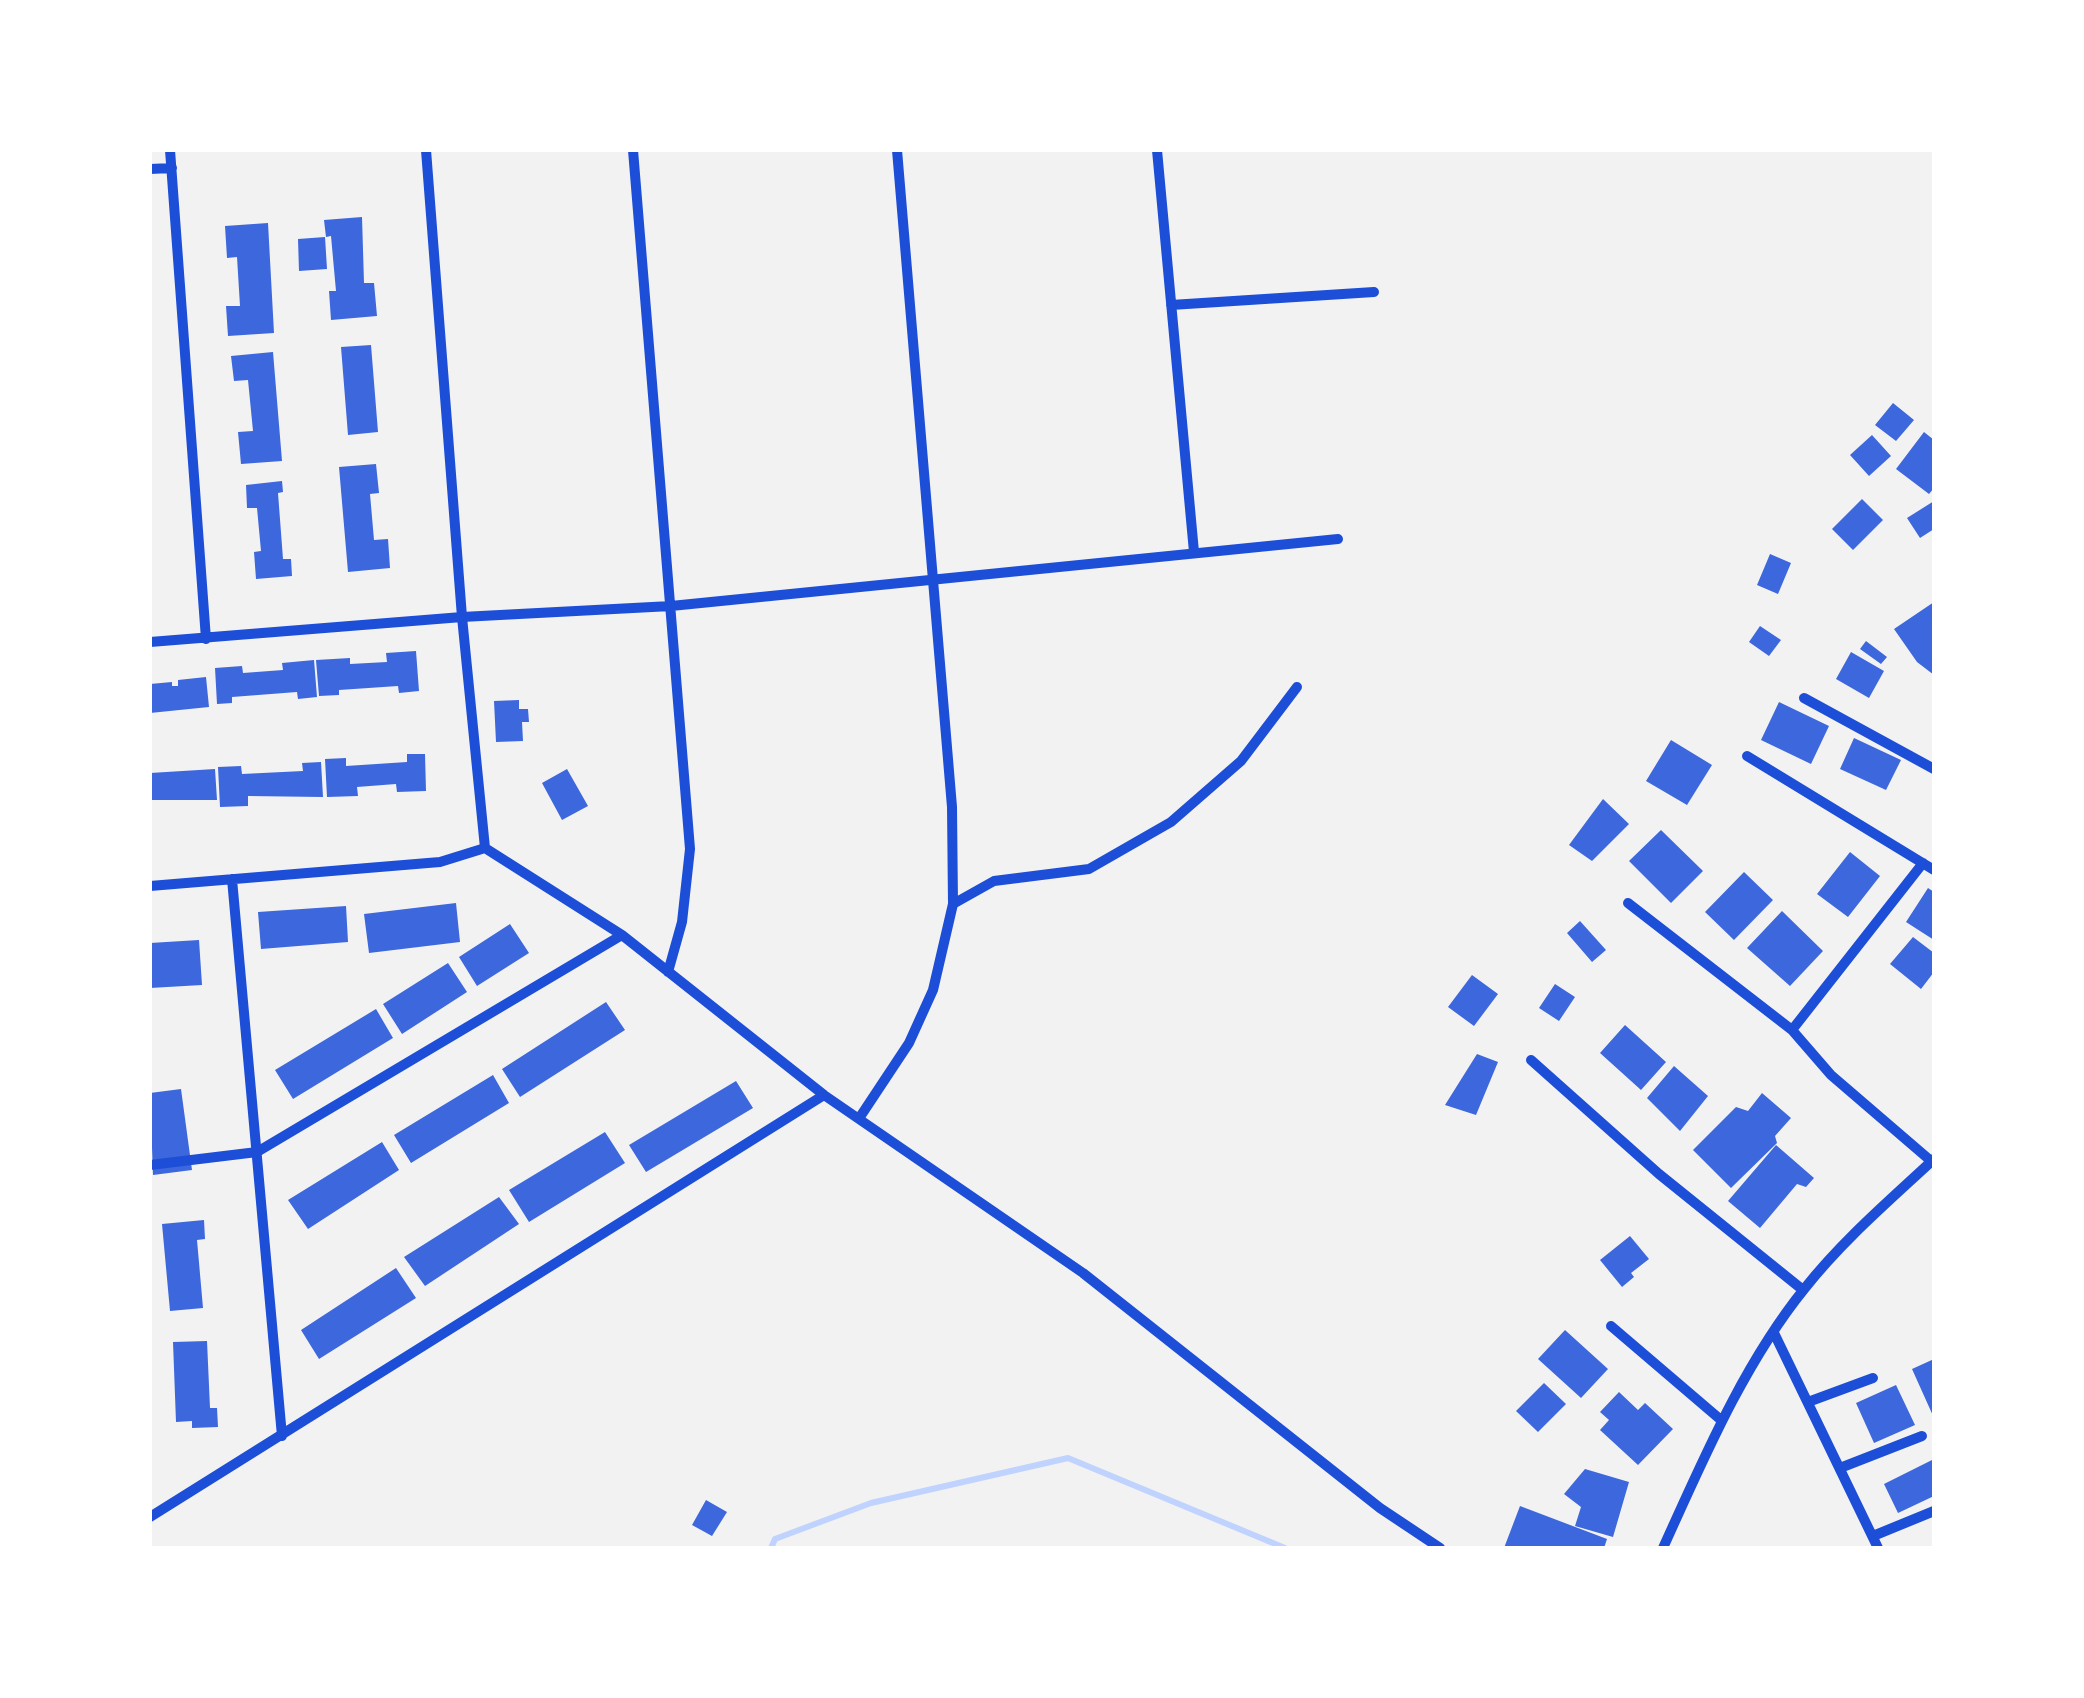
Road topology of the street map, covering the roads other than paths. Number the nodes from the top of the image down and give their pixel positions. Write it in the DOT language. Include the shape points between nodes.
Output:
graph roads {
  1 [pos="170,150"];
  2 [pos="426,150"];
  3 [pos="633,150"];
  4 [pos="897,150"];
  5 [pos="1157,150"];
  6 [pos="172,168"];
  7 [pos="150,170"];
  8 [pos="1374,292"];
  9 [pos="1171,304"];
  10 [pos="1338,540"];
  11 [pos="1194,552"];
  12 [pos="933,582"];
  13 [pos="671,606"];
  14 [pos="462,617"];
  15 [pos="206,639"];
  16 [pos="150,642"];
  17 [pos="1297,688"];
  18 [pos="1804,698"];
  19 [pos="1747,756"];
  20 [pos="1934,769"];
  21 [pos="485,848"];
  22 [pos="1923,863"];
  23 [pos="1934,870"];
  24 [pos="232,880"];
  25 [pos="150,886"];
  26 [pos="1628,903"];
  27 [pos="953,904"];
  28 [pos="622,936"];
  29 [pos="668,972"];
  30 [pos="1792,1030"];
  31 [pos="1531,1060"];
  32 [pos="824,1094"];
  33 [pos="860,1117"];
  34 [pos="257,1152"];
  35 [pos="1932,1160"];
  36 [pos="150,1166"];
  37 [pos="1802,1290"];
  38 [pos="1611,1326"];
  39 [pos="1774,1333"];
  40 [pos="1873,1378"];
  41 [pos="1808,1402"];
  42 [pos="1721,1420"];
  43 [pos="282,1436"];
  44 [pos="1922,1436"];
  45 [pos="1840,1468"];
  46 [pos="1934,1511"];
  47 [pos="150,1517"];
  48 [pos="1872,1536"];
  49 [pos="1440,1548"];
  50 [pos="1663,1548"];
  51 [pos="1878,1548"];
  1 -- 6 [label="street"];
  2 -- 14 [label="street"];
  3 -- 13 [label="street"];
  4 -- 12 [label="street"];
  5 -- 9 [label="street"];
  6 -- 7 [label="street"];
  6 -- 15 [label="street"];
  8 -- 9 [label="street"];
  9 -- 11 [label="street"];
  10 -- 11 [label="street"];
  11 -- 12 [label="street"];
  12 -- 13 [label="street"];
  12 -- 27 [label="street" via="952,806"];
  13 -- 14 [label="street"];
  13 -- 29 [label="street" via="690,849"];
  14 -- 15 [label="street"];
  14 -- 21 [label="street"];
  15 -- 16 [label="street"];
  17 -- 27 [label="street" via="1241,761 1171,822 1089,869 994,880"];
  18 -- 20 [label="street"];
  19 -- 22 [label="street"];
  21 -- 24 [label="street" via="440,862"];
  21 -- 28 [label="street"];
  22 -- 23 [label="street"];
  22 -- 30 [label="street"];
  24 -- 25 [label="street"];
  24 -- 34 [label="street"];
  26 -- 30 [label="street"];
  27 -- 33 [label="street" via="933,990 909,1044"];
  28 -- 29 [label="street"];
  28 -- 34 [label="street"];
  29 -- 32 [label="street"];
  30 -- 35 [label="street" via="1831,1076"];
  31 -- 37 [label="street"];
  32 -- 33 [label="street"];
  32 -- 43 [label="street"];
  33 -- 49 [label="street" via="1083,1273"];
  34 -- 36 [label="street"];
  34 -- 43 [label="street"];
  35 -- 37 [label="street"];
  37 -- 39 [label="street"];
  38 -- 42 [label="street"];
  39 -- 41 [label="street"];
  39 -- 42 [label="street"];
  40 -- 41 [label="street"];
  41 -- 45 [label="street"];
  42 -- 50 [label="street"];
  43 -- 47 [label="street"];
  44 -- 45 [label="street"];
  45 -- 48 [label="street"];
  46 -- 48 [label="street"];
  48 -- 51 [label="street"];
}
